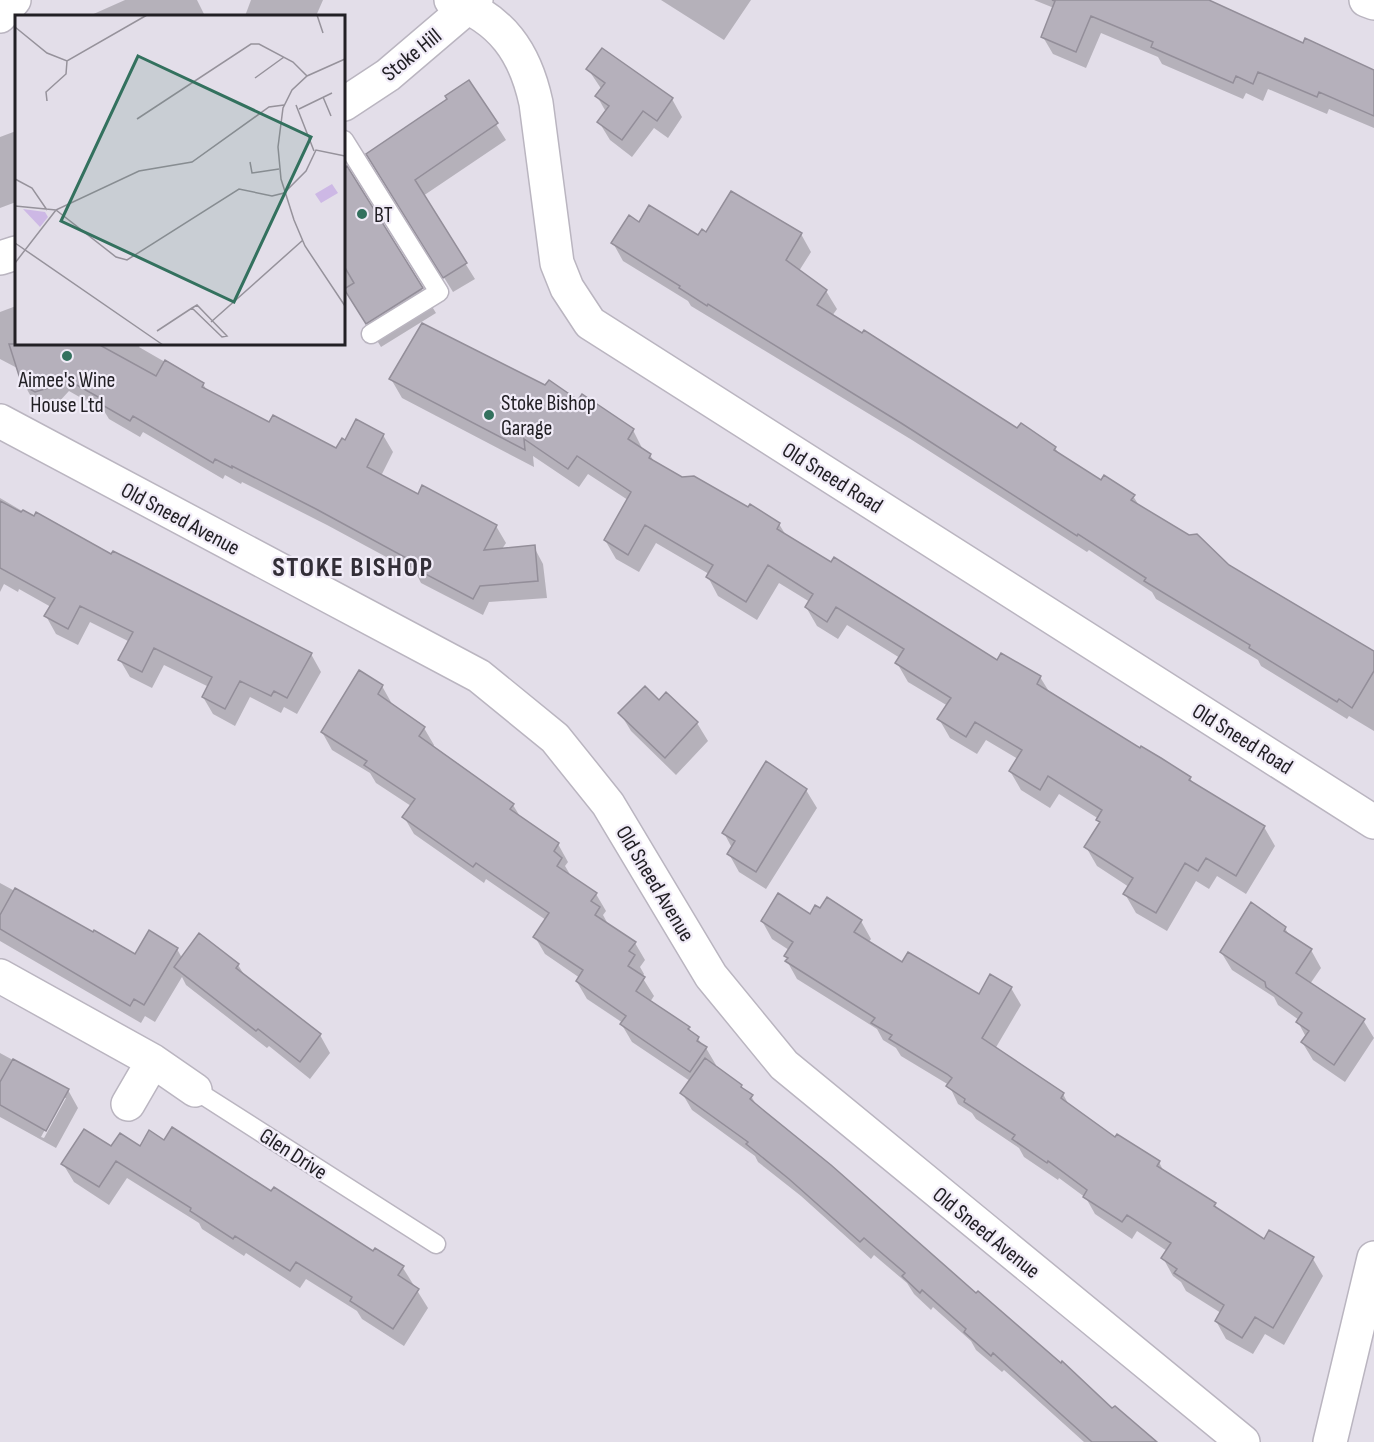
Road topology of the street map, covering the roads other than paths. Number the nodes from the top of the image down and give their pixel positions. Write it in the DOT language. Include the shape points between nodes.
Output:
graph roads {
  1 [pos="14,0"];
  2 [pos="1366,0"];
  3 [pos="465,2"];
  4 [pos="1374,3"];
  5 [pos="0,16"];
  6 [pos="345,103"];
  7 [pos="345,142"];
  8 [pos="15,253"];
  9 [pos="0,258"];
  10 [pos="371,334"];
  11 [pos="0,421"];
  12 [pos="1374,822"];
  13 [pos="0,976"];
  14 [pos="153,1061"];
  15 [pos="195,1090"];
  16 [pos="128,1104"];
  17 [pos="436,1244"];
  18 [pos="1374,1258"];
  19 [pos="1243,1442"];
  20 [pos="1330,1442"];
  1 -- 5 [label="street"];
  2 -- 4 [label="street"];
  3 -- 6 [label="street, Stoke Hill" via="388,75"];
  3 -- 12 [label="street, Old Sneed Road" via="503,31 531,79 557,263 567,288 590,322"];
  7 -- 10 [label="lane" via="439,292"];
  8 -- 9 [label="street"];
  11 -- 19 [label="street, Old Sneed Avenue" via="479,676 555,738 608,804 711,976 784,1065"];
  13 -- 14 [label="street, Glen Drive"];
  14 -- 15 [label="street, Glen Drive"];
  14 -- 16 [label="street"];
  15 -- 17 [label="lane, Glen Drive"];
  18 -- 20 [label="street"];
}
